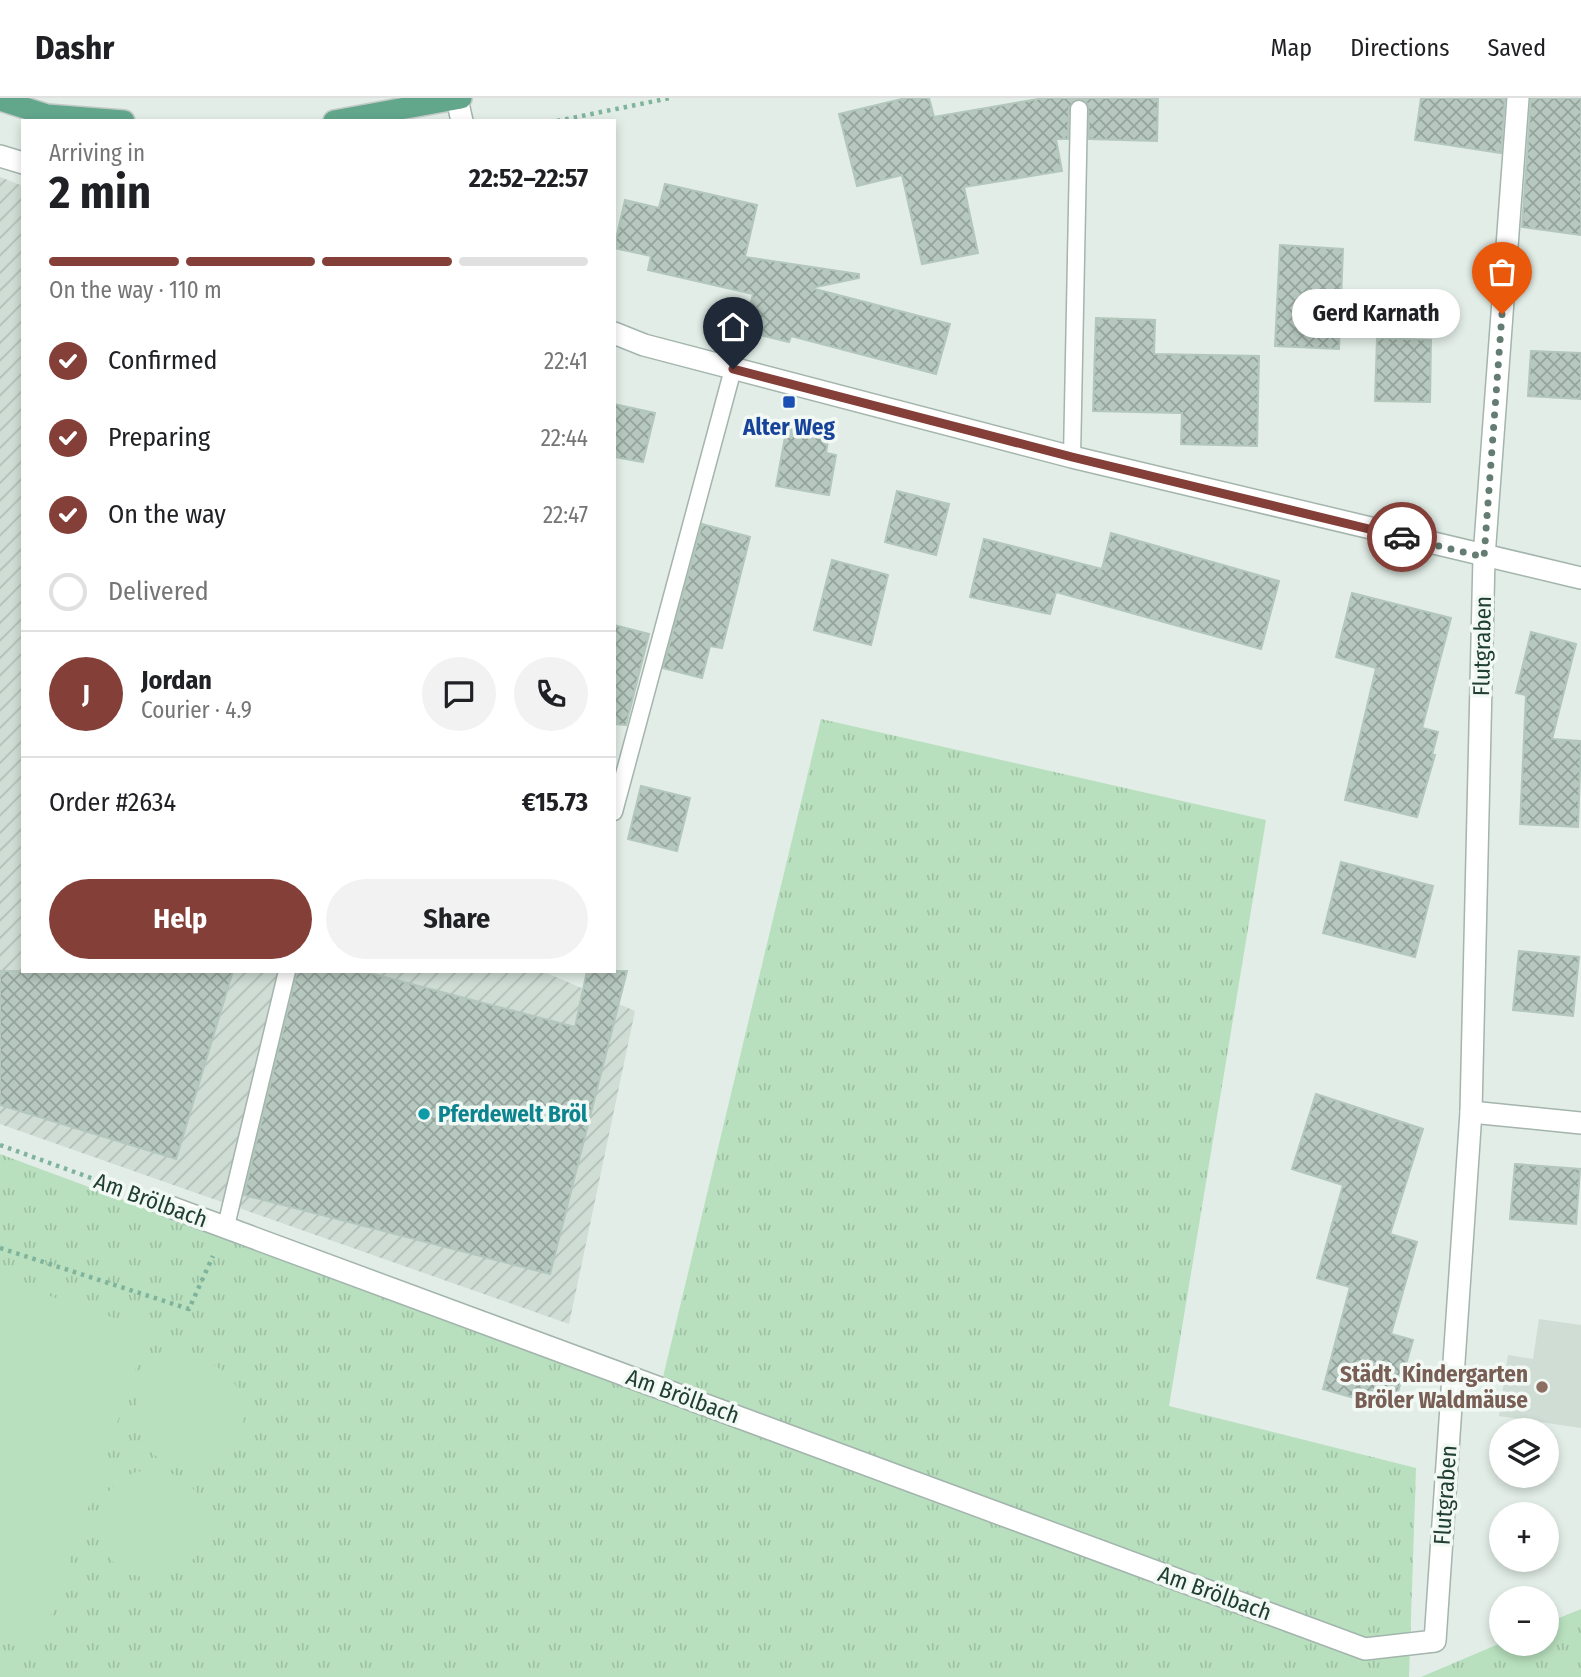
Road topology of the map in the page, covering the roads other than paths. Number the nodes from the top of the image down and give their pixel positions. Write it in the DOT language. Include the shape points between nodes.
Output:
graph roads {
  1 [pos="459,98"];
  2 [pos="1518,98"];
  3 [pos="0,100"];
  4 [pos="1079,108"];
  5 [pos="98,119"];
  6 [pos="345,119"];
  7 [pos="462,119"];
  8 [pos="0,156"];
  9 [pos="21,162"];
  10 [pos="616,334"];
  11 [pos="733,369"];
  12 [pos="1072,457"];
  13 [pos="1484,557"];
  14 [pos="1581,578"];
  15 [pos="616,805"];
  16 [pos="287,973"];
  17 [pos="1471,1112"];
  18 [pos="1581,1123"];
  19 [pos="165,1205"];
  20 [pos="226,1226"];
  21 [pos="1365,1649"];
  1 -- 6 [label="main road"];
  1 -- 7 [label="street"];
  2 -- 13 [label="street, Flutgraben"];
  3 -- 5 [label="main road" via="47,115"];
  4 -- 12 [label="lane"];
  8 -- 9 [label="street"];
  10 -- 11 [label="street"];
  11 -- 12 [label="street"];
  11 -- 15 [label="lane"];
  12 -- 13 [label="street"];
  13 -- 14 [label="street"];
  13 -- 17 [label="street, Flutgraben"];
  16 -- 20 [label="lane"];
  17 -- 18 [label="street"];
  17 -- 21 [label="street, Flutgraben" via="1435,1640"];
  19 -- 20 [label="street, Am Brölbach"];
  20 -- 21 [label="street, Am Brölbach"];
}
